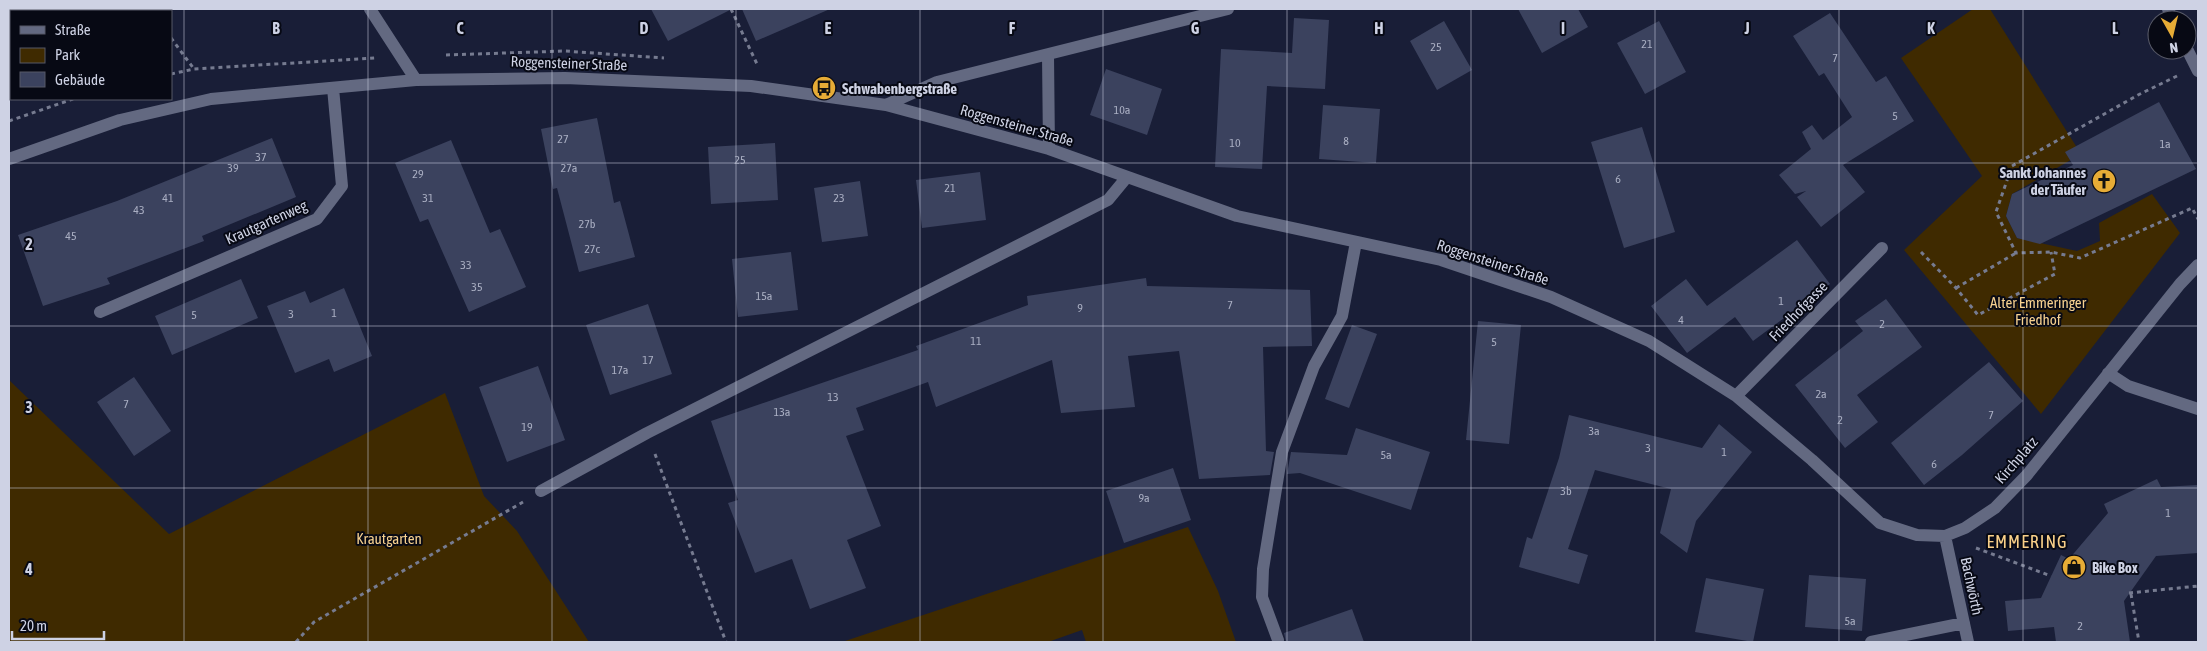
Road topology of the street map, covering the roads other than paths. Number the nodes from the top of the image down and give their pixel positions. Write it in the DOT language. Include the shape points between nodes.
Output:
graph roads {
  1 [pos="370,9"];
  2 [pos="1228,9"];
  3 [pos="1206,11"];
  4 [pos="1048,55"];
  5 [pos="416,80"];
  6 [pos="333,88"];
  7 [pos="886,105"];
  8 [pos="1049,149"];
  9 [pos="9,159"];
  10 [pos="1126,177"];
  11 [pos="1356,242"];
  12 [pos="1882,248"];
  13 [pos="2198,264"];
  14 [pos="100,312"];
  15 [pos="2108,373"];
  16 [pos="1736,396"];
  17 [pos="2198,409"];
  18 [pos="1812,460"];
  19 [pos="541,491"];
  20 [pos="1945,536"];
  21 [pos="1964,623"];
  22 [pos="1278,640"];
  23 [pos="1871,642"];
  24 [pos="1968,642"];
  1 -- 5 [label="street"];
  2 -- 3 [label="street"];
  3 -- 4 [label="street"];
  4 -- 7 [label="street" via="937,82"];
  4 -- 8 [label="street"];
  5 -- 6 [label="street, Roggensteiner Straße"];
  5 -- 7 [label="street, Roggensteiner Straße" via="564,78 752,86"];
  6 -- 9 [label="street, Roggensteiner Straße" via="211,99 120,120"];
  6 -- 14 [label="street, Krautgartenweg" via="342,186 317,218"];
  7 -- 8 [label="street, Roggensteiner Straße"];
  8 -- 10 [label="street, Roggensteiner Straße"];
  10 -- 11 [label="street, Roggensteiner Straße" via="1237,216"];
  10 -- 19 [label="street" via="1108,200 647,433"];
  11 -- 16 [label="street, Roggensteiner Straße" via="1440,260 1550,297 1649,341"];
  11 -- 22 [label="street" via="1342,316 1314,366 1282,452 1262,569 1262,597"];
  12 -- 16 [label="street, Friedhofgasse"];
  13 -- 15 [label="street, Kirchplatz"];
  15 -- 17 [label="street" via="2128,386"];
  15 -- 20 [label="street, Kirchplatz" via="2027,475 1995,508 1965,528"];
  16 -- 18 [label="street, Roggensteiner Straße"];
  18 -- 20 [label="street, Kirchplatz" via="1880,523 1918,535"];
  20 -- 21 [label="street, Bachwörth"];
  21 -- 23 [label="street"];
  21 -- 24 [label="street, Bachwörth"];
}
